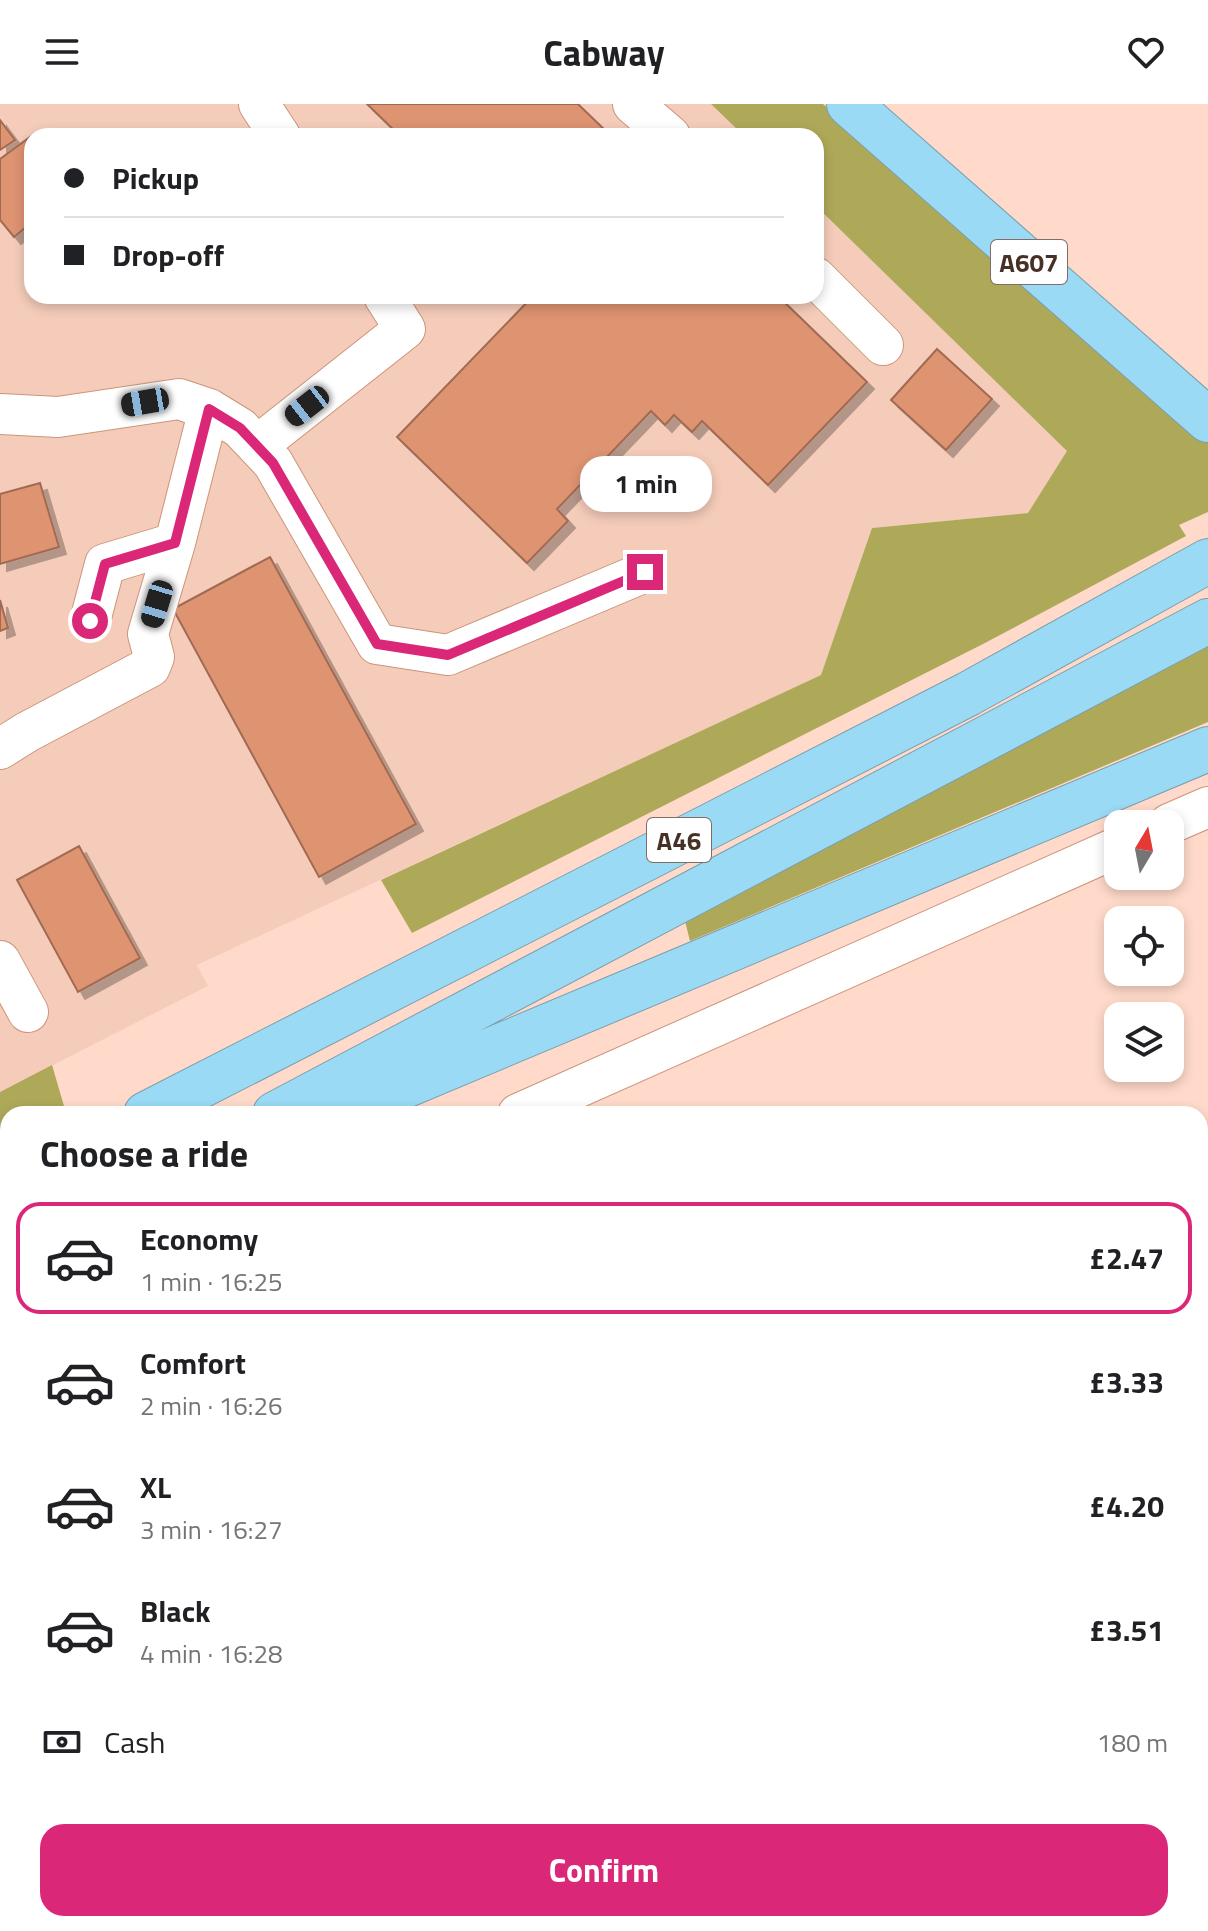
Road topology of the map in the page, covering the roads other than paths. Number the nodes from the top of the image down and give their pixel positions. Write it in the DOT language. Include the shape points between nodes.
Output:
graph roads {
  1 [pos="259,104"];
  2 [pos="633,104"];
  3 [pos="849,104"];
  4 [pos="275,128"];
  5 [pos="661,128"];
  6 [pos="824,286"];
  7 [pos="389,304"];
  8 [pos="883,345"];
  9 [pos="209,409"];
  10 [pos="0,414"];
  11 [pos="1208,420"];
  12 [pos="258,445"];
  13 [pos="175,543"];
  14 [pos="1208,561"];
  15 [pos="645,572"];
  16 [pos="90,621"];
  17 [pos="1208,621"];
  18 [pos="0,749"];
  19 [pos="1208,749"];
  20 [pos="1208,807"];
  21 [pos="1184,817"];
  22 [pos="1104,853"];
  23 [pos="0,961"];
  24 [pos="28,1012"];
  25 [pos="162,1106"];
  26 [pos="290,1106"];
  27 [pos="357,1106"];
  28 [pos="536,1106"];
  1 -- 4 [label="lane"];
  2 -- 5 [label="lane"];
  3 -- 11 [label="highway, A607"];
  6 -- 8 [label="lane"];
  7 -- 12 [label="lane" via="405,329"];
  9 -- 10 [label="lane" via="179,399 58,417"];
  9 -- 12 [label="lane"];
  9 -- 13 [label="lane"];
  12 -- 15 [label="lane" via="377,644 448,655"];
  13 -- 16 [label="lane" via="105,564"];
  13 -- 18 [label="lane" via="148,634 154,657 150,667"];
  14 -- 25 [label="highway, A46" via="968,694"];
  17 -- 26 [label="highway, A46"];
  19 -- 27 [label="highway"];
  20 -- 21 [label="lane"];
  22 -- 28 [label="lane"];
  23 -- 24 [label="lane"];
}
